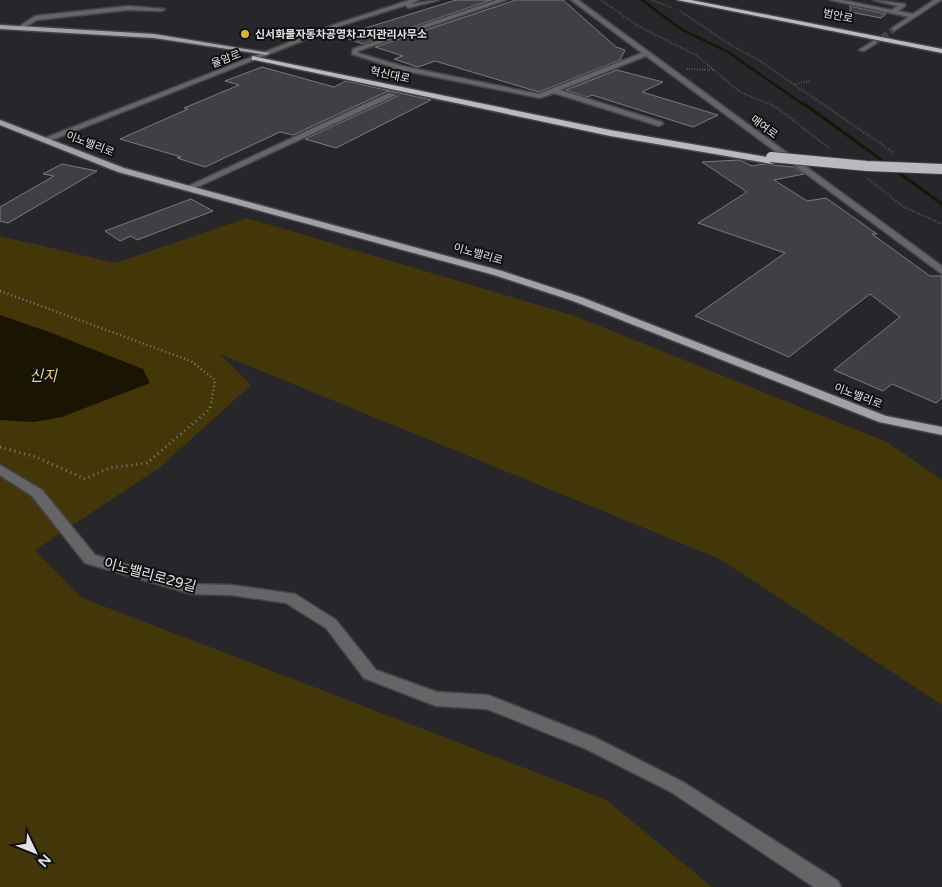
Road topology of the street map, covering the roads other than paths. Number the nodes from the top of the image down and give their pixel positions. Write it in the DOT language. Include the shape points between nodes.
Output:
graph roads {
  1 [pos="397,0"];
  2 [pos="416,0"];
  3 [pos="436,0"];
  4 [pos="503,0"];
  5 [pos="574,0"];
  6 [pos="680,0"];
  7 [pos="695,0"];
  8 [pos="833,0"];
  9 [pos="876,0"];
  10 [pos="938,0"];
  11 [pos="162,9"];
  12 [pos="892,12"];
  13 [pos="914,16"];
  14 [pos="810,24"];
  15 [pos="0,27"];
  16 [pos="20,28"];
  17 [pos="894,29"];
  18 [pos="0,34"];
  19 [pos="888,37"];
  20 [pos="296,41"];
  21 [pos="874,42"];
  22 [pos="942,42"];
  23 [pos="862,50"];
  24 [pos="942,51"];
  25 [pos="267,53"];
  26 [pos="646,54"];
  27 [pos="254,58"];
  28 [pos="555,91"];
  29 [pos="392,95"];
  30 [pos="0,122"];
  31 [pos="659,124"];
  32 [pos="44,140"];
  33 [pos="772,159"];
  34 [pos="942,169"];
  35 [pos="942,175"];
  36 [pos="188,188"];
  37 [pos="942,272"];
  38 [pos="942,431"];
  39 [pos="0,469"];
  40 [pos="831,887"];
  1 -- 20 [label="street" via="321,26"];
  2 -- 20 [label="street, 율암로" via="365,14"];
  3 -- 20 [label="street" via="389,11"];
  4 -- 28 [label="street" via="355,50 355,54 401,68 537,96"];
  5 -- 26 [label="street, 매여로"];
  6 -- 14 [label="highway, 범안로"];
  7 -- 14 [label="highway, 범안로"];
  8 -- 12 [label="street"];
  9 -- 12 [label="street" via="903,5"];
  10 -- 13 [label="street"];
  11 -- 16 [label="street" via="128,8 35,18"];
  12 -- 13 [label="street"];
  13 -- 17 [label="street"];
  14 -- 19 [label="highway, 범안로"];
  14 -- 24 [label="highway, 범안로"];
  15 -- 16 [label="main road"];
  16 -- 25 [label="main road" via="154,36"];
  18 -- 27 [label="main road, 혁신대로" via="166,44"];
  19 -- 22 [label="highway"];
  19 -- 24 [label="highway"];
  20 -- 25 [label="street, 율암로"];
  21 -- 23 [label="street"];
  25 -- 27 [label="street, 율암로"];
  25 -- 33 [label="highway" via="644,135"];
  26 -- 28 [label="street"];
  26 -- 37 [label="street, 매여로"];
  27 -- 32 [label="street, 율암로"];
  27 -- 33 [label="highway, 혁신대로" via="610,133"];
  28 -- 31 [label="street"];
  29 -- 36 [label="street"];
  30 -- 32 [label="main road, 이노밸리로"];
  32 -- 36 [label="main road, 이노밸리로" via="121,170"];
  33 -- 34 [label="highway, bridge"];
  33 -- 35 [label="highway" via="840,168"];
  36 -- 38 [label="main road, 이노밸리로" via="498,273 577,298 883,419"];
  39 -- 40 [label="street, 이노밸리로29길" via="37,493 90,559 192,589 231,590 290,598 331,624 370,674 436,699 488,702 590,743 677,787"];
}
